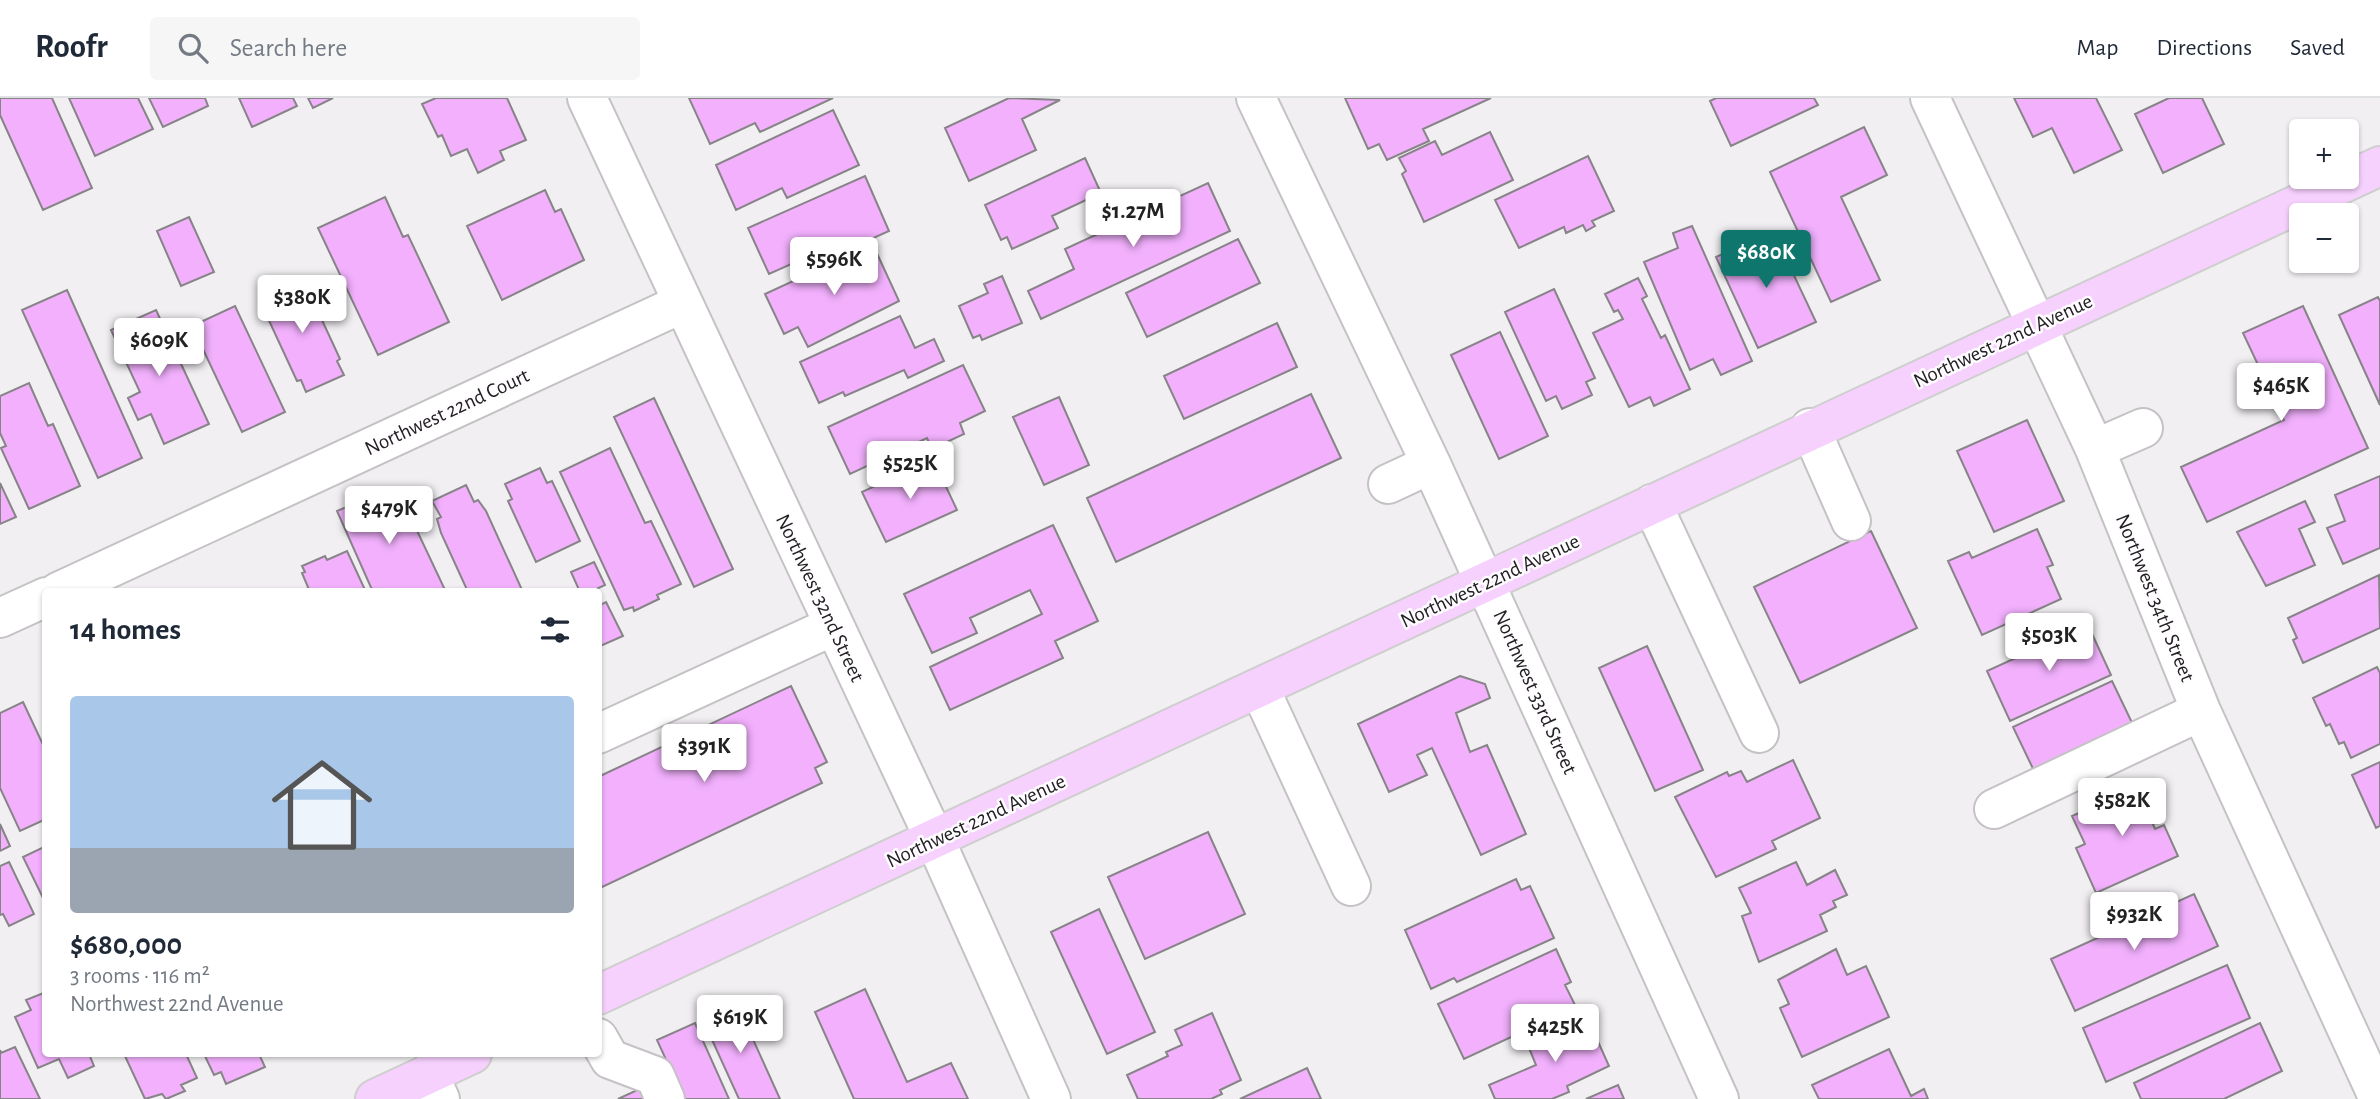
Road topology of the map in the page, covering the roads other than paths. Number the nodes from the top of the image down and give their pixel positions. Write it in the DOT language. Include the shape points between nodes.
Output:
graph roads {
  1 [pos="587,98"];
  2 [pos="1256,98"];
  3 [pos="1930,98"];
  4 [pos="2380,166"];
  5 [pos="683,303"];
  6 [pos="2037,325"];
  7 [pos="1810,428"];
  8 [pos="2143,428"];
  9 [pos="2095,449"];
  10 [pos="1431,464"];
  11 [pos="1388,484"];
  12 [pos="1652,504"];
  13 [pos="1851,521"];
  14 [pos="1485,583"];
  15 [pos="67,588"];
  16 [pos="42,599"];
  17 [pos="0,618"];
  18 [pos="833,626"];
  19 [pos="1260,690"];
  20 [pos="2201,710"];
  21 [pos="602,732"];
  22 [pos="1759,733"];
  23 [pos="1994,809"];
  24 [pos="935,840"];
  25 [pos="1351,886"];
  26 [pos="602,993"];
  27 [pos="602,1045"];
  28 [pos="469,1057"];
  29 [pos="434,1087"];
  30 [pos="375,1099"];
  31 [pos="665,1099"];
  32 [pos="1051,1099"];
  33 [pos="1719,1099"];
  34 [pos="2379,1099"];
  1 -- 5 [label="street, Northwest 32nd Street"];
  2 -- 10 [label="street, Northwest 33rd Street"];
  3 -- 6 [label="street, Northwest 34th Street"];
  4 -- 6 [label="main road, Northwest 22nd Avenue"];
  5 -- 15 [label="street, Northwest 22nd Court"];
  5 -- 18 [label="street, Northwest 32nd Street"];
  6 -- 7 [label="main road, Northwest 22nd Avenue"];
  6 -- 9 [label="street, Northwest 34th Street"];
  7 -- 12 [label="main road, Northwest 22nd Avenue"];
  7 -- 13 [label="street"];
  8 -- 9 [label="street"];
  9 -- 20 [label="street, Northwest 34th Street"];
  10 -- 11 [label="street"];
  10 -- 14 [label="street, Northwest 33rd Street"];
  12 -- 14 [label="main road, Northwest 22nd Avenue"];
  12 -- 22 [label="street"];
  14 -- 19 [label="main road, Northwest 22nd Avenue"];
  14 -- 33 [label="street, Northwest 33rd Street"];
  16 -- 17 [label="street"];
  18 -- 21 [label="street"];
  18 -- 24 [label="street, Northwest 32nd Street"];
  19 -- 24 [label="main road, Northwest 22nd Avenue"];
  19 -- 25 [label="street"];
  20 -- 23 [label="street"];
  20 -- 34 [label="street, Northwest 34th Street"];
  24 -- 26 [label="main road, Northwest 22nd Avenue"];
  24 -- 32 [label="street, Northwest 32nd Street"];
  27 -- 31 [label="street" via="610,1059 654,1076"];
  28 -- 29 [label="main road"];
  29 -- 30 [label="main road"];
}
